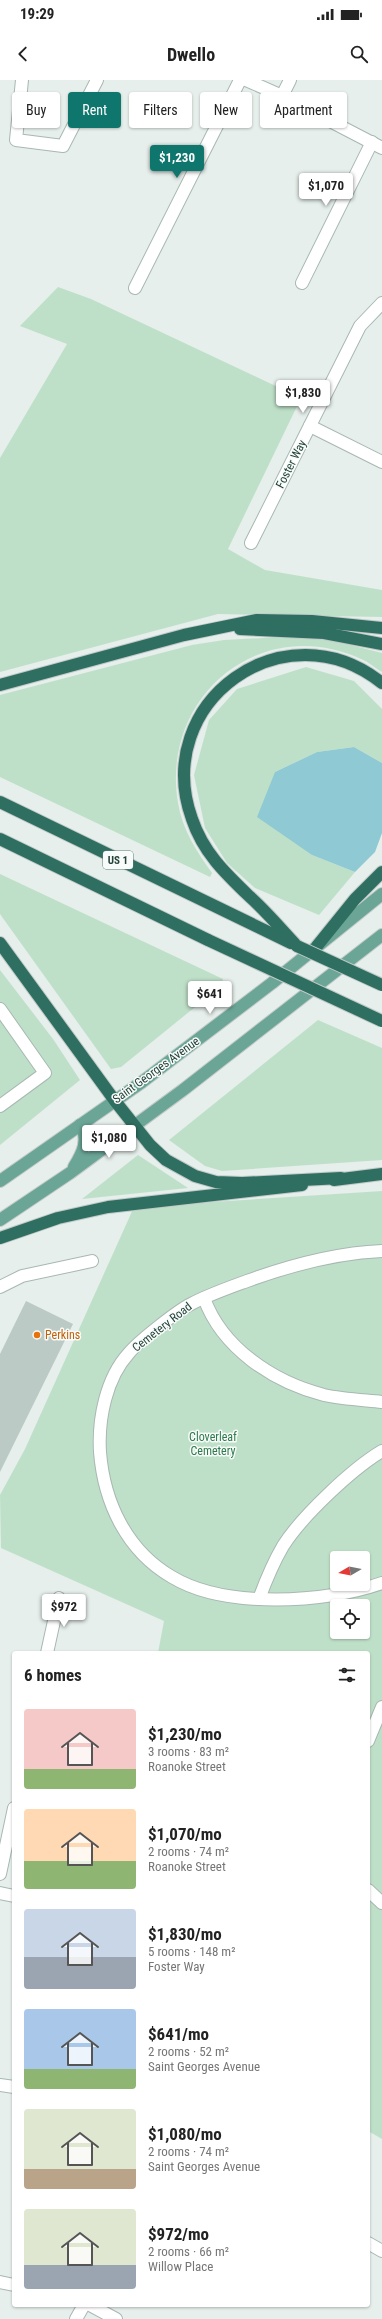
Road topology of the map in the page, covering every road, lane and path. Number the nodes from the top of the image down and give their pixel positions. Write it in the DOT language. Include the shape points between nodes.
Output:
graph roads {
  1 [pos="22,80"];
  2 [pos="97,80"];
  3 [pos="240,80"];
  4 [pos="246,80"];
  5 [pos="290,80"];
  6 [pos="273,92"];
  7 [pos="284,92"];
  8 [pos="344,128"];
  9 [pos="377,145"];
  10 [pos="302,283"];
  11 [pos="135,288"];
  12 [pos="382,303"];
  13 [pos="310,426"];
  14 [pos="382,462"];
  15 [pos="251,543"];
  16 [pos="224,628"];
  17 [pos="382,628"];
  18 [pos="382,644"];
  19 [pos="382,683"];
  20 [pos="0,685"];
  21 [pos="0,802"];
  22 [pos="0,839"];
  23 [pos="382,872"];
  24 [pos="382,894"];
  25 [pos="382,935"];
  26 [pos="0,942"];
  27 [pos="297,946"];
  28 [pos="317,946"];
  29 [pos="382,985"];
  30 [pos="0,1009"];
  31 [pos="382,1020"];
  32 [pos="115,1101"];
  33 [pos="0,1106"];
  34 [pos="80,1125"];
  35 [pos="134,1125"];
  36 [pos="70,1173"];
  37 [pos="382,1174"];
  38 [pos="341,1178"];
  39 [pos="0,1181"];
  40 [pos="0,1220"];
  41 [pos="0,1238"];
  42 [pos="382,1251"];
  43 [pos="92,1261"];
  44 [pos="1,1288"];
  45 [pos="204,1298"];
  46 [pos="382,1402"];
  47 [pos="382,1451"];
  48 [pos="382,1583"];
  49 [pos="58,1598"];
  50 [pos="259,1599"];
  51 [pos="47,1651"];
  52 [pos="382,1707"];
  53 [pos="370,1736"];
  54 [pos="12,1817"];
  55 [pos="0,1874"];
  56 [pos="370,1892"];
  57 [pos="0,1893"];
  58 [pos="12,1896"];
  59 [pos="382,1903"];
  60 [pos="0,2084"];
  61 [pos="12,2087"];
  62 [pos="370,2245"];
  63 [pos="382,2251"];
  64 [pos="0,2282"];
  65 [pos="12,2285"];
  66 [pos="83,2307"];
  67 [pos="94,2307"];
  68 [pos="76,2319"];
  69 [pos="116,2319"];
  1 -- 2 [label="street" via="16,140 63,146"];
  3 -- 11 [label="street"];
  4 -- 6 [label="street"];
  5 -- 7 [label="street"];
  8 -- 9 [label="street"];
  9 -- 10 [label="street"];
  12 -- 13 [label="street, Foster Way" via="360,326"];
  13 -- 14 [label="street"];
  13 -- 15 [label="street, Foster Way"];
  16 -- 17 [label="highway" via="257,620 275,620"];
  16 -- 18 [label="highway" via="313,632"];
  16 -- 20 [label="highway" via="184,635"];
  19 -- 27 [label="highway" via="368,673 335,659 292,655 268,661 235,677 217,692 202,712 192,732 186,755 185,781 188,807 197,832 213,860"];
  21 -- 27 [label="highway, US 1"];
  22 -- 31 [label="highway, bridge" via="208,940"];
  23 -- 28 [label="highway" via="355,899"];
  24 -- 28 [label="main road, Saint Georges Avenue"];
  25 -- 35 [label="main road" via="293,1006"];
  26 -- 32 [label="highway"];
  27 -- 29 [label="highway, US 1, bridge"];
  28 -- 32 [label="main road, Saint Georges Avenue"];
  30 -- 33 [label="street" via="45,1073"];
  32 -- 34 [label="main road, Saint Georges Avenue"];
  32 -- 35 [label="highway"];
  34 -- 36 [label="main road" via="85,1135 84,1147"];
  34 -- 39 [label="main road, Saint Georges Avenue"];
  35 -- 36 [label="main road"];
  35 -- 38 [label="highway" via="166,1160 182,1171 205,1180 236,1183"];
  36 -- 40 [label="main road"];
  37 -- 38 [label="highway"];
  38 -- 41 [label="highway" via="281,1189 108,1207 58,1218"];
  42 -- 45 [label="street, Cemetery Road" via="330,1256 295,1265"];
  43 -- 44 [label="street" via="22,1276"];
  45 -- 46 [label="street, Cemetery Road" via="210,1315 232,1343 246,1357 270,1373 304,1389 325,1395"];
  45 -- 50 [label="street, Cemetery Road" via="189,1304 128,1353 113,1379 104,1402 100,1426 101,1467 107,1494 119,1522 133,1544 152,1562 172,1577 190,1585"];
  47 -- 50 [label="street" via="353,1472 284,1544 267,1576"];
  48 -- 50 [label="street, Cemetery Road" via="369,1588 309,1598"];
  49 -- 51 [label="street"];
  52 -- 53 [label="street"];
  54 -- 55 [label="street"];
  56 -- 59 [label="street"];
  57 -- 58 [label="street"];
  60 -- 61 [label="street"];
  62 -- 63 [label="street"];
  64 -- 65 [label="street"];
  66 -- 68 [label="street"];
  67 -- 69 [label="street"];
}
